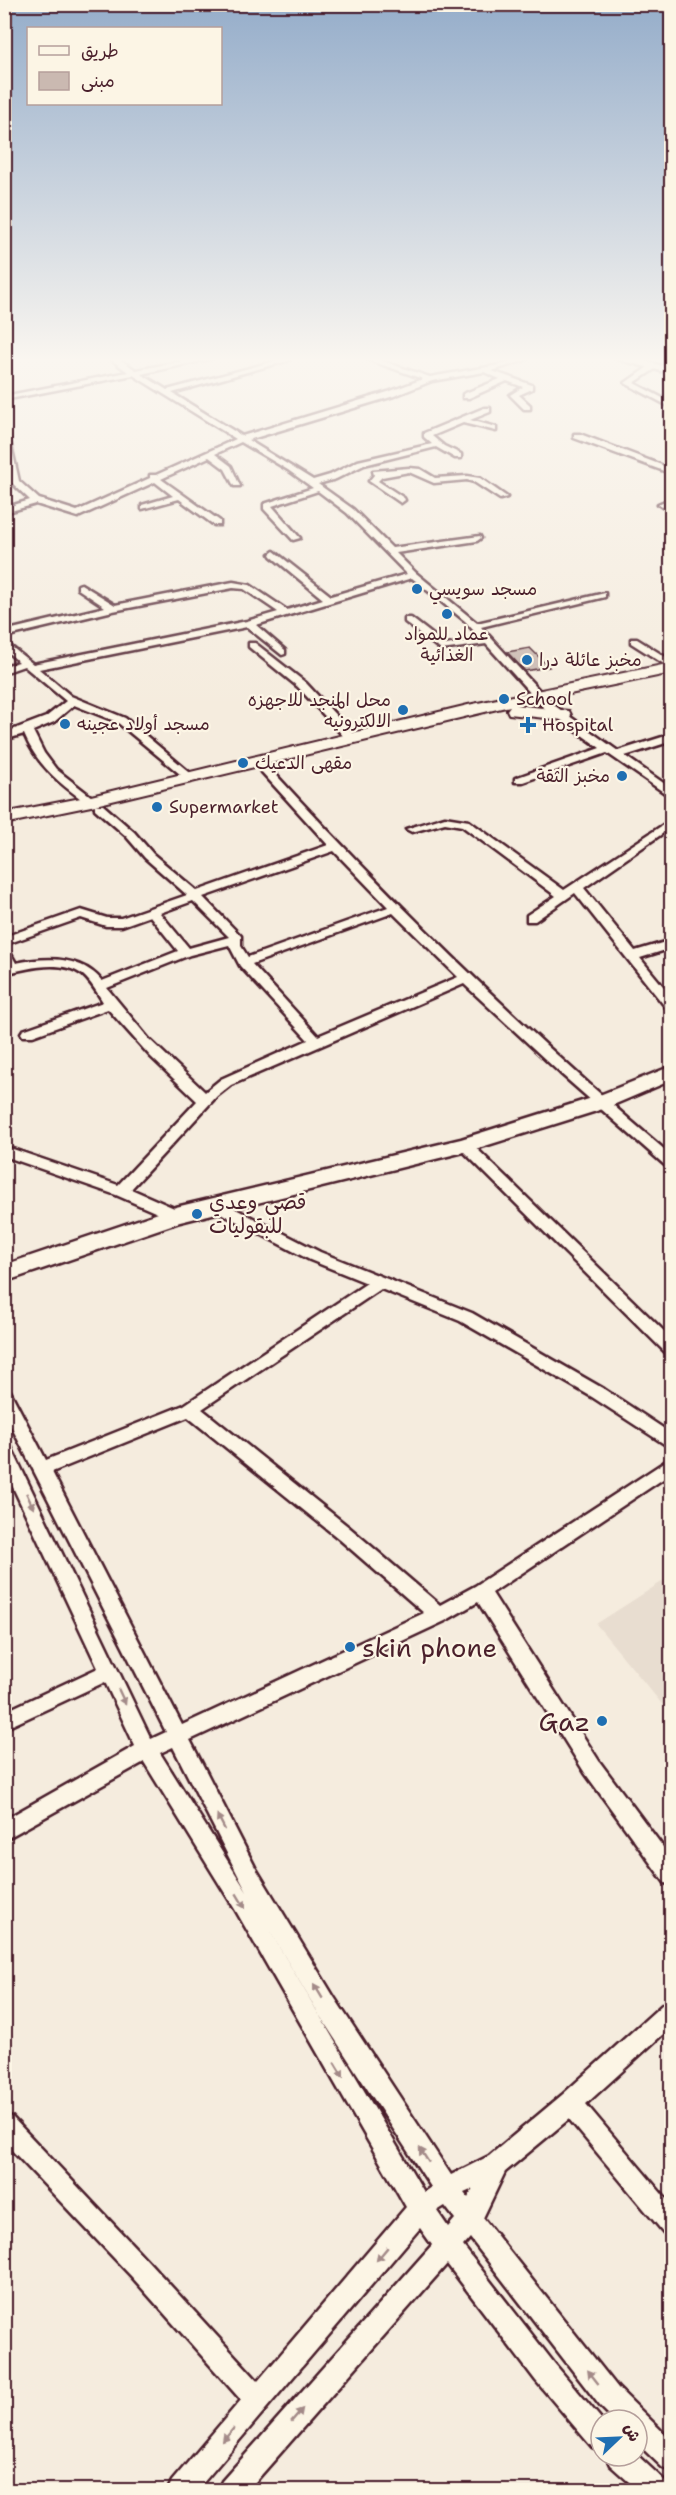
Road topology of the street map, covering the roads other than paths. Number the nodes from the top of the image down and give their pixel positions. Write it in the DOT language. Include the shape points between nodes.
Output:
graph roads {
  1 [pos="13,473"];
  2 [pos="161,473"];
  3 [pos="231,473"];
  4 [pos="297,473"];
  5 [pos="340,473"];
  6 [pos="388,473"];
  7 [pos="421,473"];
  8 [pos="379,475"];
  9 [pos="153,477"];
  10 [pos="237,484"];
  11 [pos="316,485"];
  12 [pos="181,496"];
  13 [pos="503,497"];
  14 [pos="400,500"];
  15 [pos="672,500"];
  16 [pos="36,501"];
  17 [pos="662,504"];
  18 [pos="145,507"];
  19 [pos="4,511"];
  20 [pos="217,523"];
  21 [pos="296,538"];
  22 [pos="477,538"];
  23 [pos="391,551"];
  24 [pos="274,554"];
  25 [pos="413,575"];
  26 [pos="81,587"];
  27 [pos="602,595"];
  28 [pos="330,600"];
  29 [pos="113,608"];
  30 [pos="287,614"];
  31 [pos="408,620"];
  32 [pos="249,624"];
  33 [pos="475,626"];
  34 [pos="4,634"];
  35 [pos="488,641"];
  36 [pos="634,641"];
  37 [pos="4,644"];
  38 [pos="252,645"];
  39 [pos="282,652"];
  40 [pos="30,664"];
  41 [pos="672,667"];
  42 [pos="4,670"];
  43 [pos="672,679"];
  44 [pos="537,695"];
  45 [pos="72,701"];
  46 [pos="513,706"];
  47 [pos="563,715"];
  48 [pos="27,730"];
  49 [pos="4,737"];
  50 [pos="672,737"];
  51 [pos="351,738"];
  52 [pos="614,752"];
  53 [pos="263,767"];
  54 [pos="190,777"];
  55 [pos="519,780"];
  56 [pos="672,795"];
  57 [pos="95,804"];
  58 [pos="4,819"];
  59 [pos="672,822"];
  60 [pos="4,827"];
  61 [pos="412,829"];
  62 [pos="334,846"];
  63 [pos="576,886"];
  64 [pos="563,895"];
  65 [pos="195,896"];
  66 [pos="396,908"];
  67 [pos="152,911"];
  68 [pos="531,918"];
  69 [pos="237,939"];
  70 [pos="4,941"];
  71 [pos="672,944"];
  72 [pos="4,952"];
  73 [pos="186,952"];
  74 [pos="633,956"];
  75 [pos="244,963"];
  76 [pos="8,969"];
  77 [pos="465,979"];
  78 [pos="100,986"];
  79 [pos="111,1004"];
  80 [pos="672,1006"];
  81 [pos="28,1033"];
  82 [pos="316,1041"];
  83 [pos="672,1072"];
  84 [pos="205,1100"];
  85 [pos="599,1103"];
  86 [pos="465,1144"];
  87 [pos="4,1151"];
  88 [pos="672,1164"];
  89 [pos="121,1191"];
  90 [pos="216,1204"];
  91 [pos="176,1215"];
  92 [pos="4,1274"];
  93 [pos="378,1283"];
  94 [pos="672,1349"];
  95 [pos="4,1395"];
  96 [pos="190,1409"];
  97 [pos="672,1443"];
  98 [pos="4,1449"];
  99 [pos="672,1464"];
  100 [pos="42,1469"];
  101 [pos="12,1481"];
  102 [pos="481,1591"];
  103 [pos="439,1614"];
  104 [pos="110,1671"];
  105 [pos="4,1721"];
  106 [pos="176,1736"];
  107 [pos="147,1750"];
  108 [pos="4,1831"];
  109 [pos="672,1876"];
  110 [pos="672,2011"];
  111 [pos="570,2103"];
  112 [pos="4,2125"];
  113 [pos="496,2164"];
  114 [pos="447,2190"];
  115 [pos="420,2209"];
  116 [pos="470,2220"];
  117 [pos="672,2225"];
  118 [pos="446,2244"];
  119 [pos="258,2400"];
  120 [pos="620,2408"];
  121 [pos="589,2424"];
  122 [pos="649,2437"];
  123 [pos="672,2459"];
  124 [pos="632,2468"];
  125 [pos="181,2490"];
  126 [pos="231,2490"];
  127 [pos="656,2490"];
  1 -- 16 [label="street" via="15,482"];
  2 -- 9 [label="street"];
  3 -- 10 [label="street"];
  4 -- 11 [label="street"];
  5 -- 11 [label="street"];
  6 -- 8 [label="street"];
  7 -- 13 [label="street" via="434,481 477,480"];
  8 -- 14 [label="street" via="373,481"];
  9 -- 12 [label="street"];
  9 -- 16 [label="street" via="82,513"];
  11 -- 21 [label="street" via="268,504"];
  11 -- 23 [label="street"];
  12 -- 18 [label="street"];
  12 -- 20 [label="street"];
  15 -- 17 [label="street"];
  16 -- 19 [label="street"];
  22 -- 23 [label="street"];
  23 -- 25 [label="street"];
  24 -- 28 [label="street"];
  25 -- 28 [label="street"];
  25 -- 33 [label="street"];
  26 -- 29 [label="street"];
  27 -- 33 [label="street"];
  28 -- 30 [label="street"];
  29 -- 30 [label="street" via="238,585 256,592"];
  29 -- 34 [label="street"];
  30 -- 32 [label="street"];
  31 -- 35 [label="street" via="444,648"];
  32 -- 39 [label="street"];
  32 -- 40 [label="street"];
  33 -- 35 [label="street"];
  35 -- 44 [label="street"];
  36 -- 41 [label="street"];
  37 -- 40 [label="street"];
  38 -- 51 [label="street" via="302,685"];
  40 -- 42 [label="street"];
  40 -- 45 [label="street"];
  41 -- 44 [label="main road"];
  43 -- 44 [label="main road"];
  44 -- 46 [label="main road"];
  44 -- 46 [label="main road" via="523,691"];
  44 -- 47 [label="street"];
  45 -- 48 [label="street" via="56,716"];
  45 -- 54 [label="street" via="99,708 121,720"];
  46 -- 47 [label="main road"];
  46 -- 51 [label="main road"];
  46 -- 53 [label="main road"];
  47 -- 52 [label="street"];
  48 -- 49 [label="street"];
  48 -- 57 [label="street" via="45,765"];
  50 -- 52 [label="street"];
  51 -- 54 [label="main road"];
  52 -- 55 [label="street"];
  52 -- 56 [label="street"];
  53 -- 57 [label="main road"];
  53 -- 62 [label="street"];
  54 -- 57 [label="main road"];
  57 -- 58 [label="main road"];
  57 -- 60 [label="main road"];
  57 -- 65 [label="street"];
  59 -- 63 [label="street"];
  61 -- 64 [label="street" via="445,820 465,823"];
  62 -- 65 [label="street"];
  62 -- 66 [label="street"];
  63 -- 64 [label="street"];
  63 -- 74 [label="street"];
  64 -- 68 [label="street"];
  65 -- 67 [label="street"];
  65 -- 69 [label="street"];
  66 -- 75 [label="street"];
  66 -- 77 [label="street"];
  67 -- 70 [label="street" via="117,922 81,914"];
  67 -- 73 [label="street"];
  69 -- 73 [label="street"];
  69 -- 75 [label="street" via="235,946"];
  71 -- 74 [label="street"];
  72 -- 76 [label="street"];
  73 -- 78 [label="street"];
  74 -- 80 [label="street"];
  75 -- 82 [label="street"];
  76 -- 78 [label="street" via="44,963 67,965 83,970"];
  77 -- 82 [label="street"];
  77 -- 85 [label="street"];
  78 -- 79 [label="street"];
  79 -- 81 [label="street"];
  79 -- 84 [label="street"];
  82 -- 84 [label="street" via="233,1078"];
  83 -- 85 [label="street"];
  84 -- 89 [label="street"];
  85 -- 86 [label="street"];
  85 -- 88 [label="street"];
  86 -- 90 [label="street"];
  86 -- 94 [label="street"];
  87 -- 89 [label="street"];
  89 -- 91 [label="street"];
  90 -- 91 [label="street"];
  90 -- 93 [label="street" via="315,1256"];
  91 -- 92 [label="street"];
  93 -- 96 [label="street"];
  93 -- 97 [label="street" via="466,1317 598,1393"];
  95 -- 100 [label="street"];
  96 -- 100 [label="street"];
  96 -- 103 [label="street"];
  98 -- 101 [label="street"];
  99 -- 102 [label="street"];
  100 -- 106 [label="street"];
  101 -- 104 [label="street, one-way"];
  102 -- 103 [label="street"];
  102 -- 109 [label="street" via="592,1767"];
  103 -- 106 [label="street"];
  104 -- 105 [label="street"];
  104 -- 107 [label="street, one-way"];
  106 -- 107 [label="street"];
  114 -- 106 [label="street, one-way" via="326,2004 248,1874"];
  107 -- 108 [label="street"];
  107 -- 115 [label="street, one-way" via="243,1904"];
  110 -- 111 [label="street"];
  111 -- 113 [label="street"];
  111 -- 117 [label="street"];
  112 -- 119 [label="street"];
  113 -- 114 [label="street"];
  113 -- 116 [label="street"];
  114 -- 115 [label="street"];
  114 -- 116 [label="street"];
  115 -- 118 [label="street"];
  115 -- 119 [label="street, one-way"];
  116 -- 118 [label="street"];
  120 -- 116 [label="street, one-way"];
  118 -- 121 [label="street"];
  126 -- 118 [label="street, one-way"];
  119 -- 125 [label="street, one-way"];
  122 -- 123 [label="street"];
  124 -- 127 [label="street"];
}
